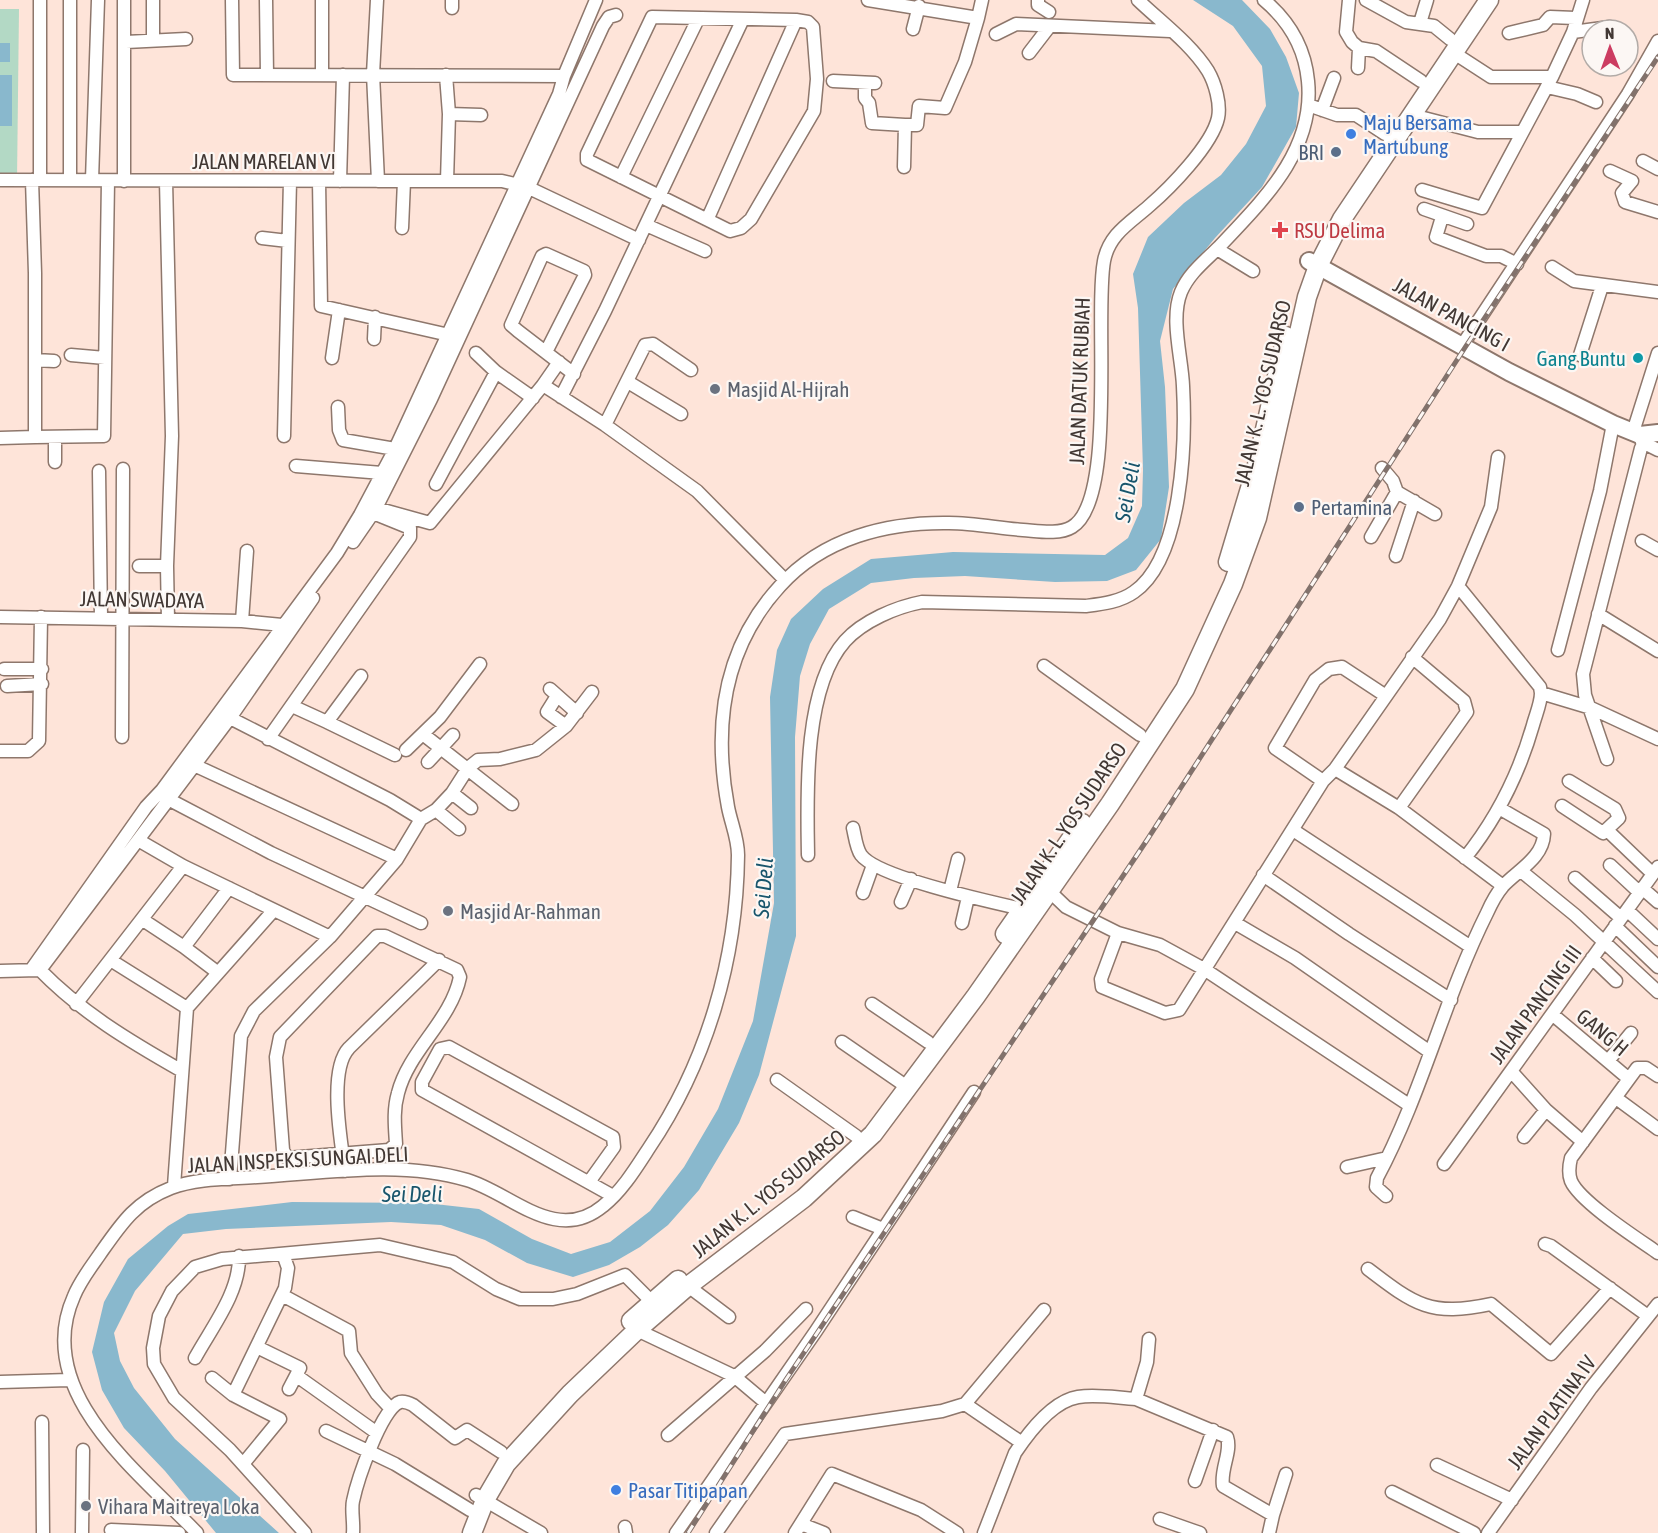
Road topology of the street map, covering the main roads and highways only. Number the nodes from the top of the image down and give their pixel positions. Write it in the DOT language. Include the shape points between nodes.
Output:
graph roads {
  1 [pos="1475,0"];
  2 [pos="1489,0"];
  3 [pos="1452,46"];
  4 [pos="1385,141"];
  5 [pos="1313,263"];
  6 [pos="1658,433"];
  7 [pos="1046,887"];
  8 [pos="576,1381"];
  9 [pos="477,1501"];
  10 [pos="462,1533"];
  11 [pos="472,1533"];
  1 -- 3 [label="highway, JALAN K. L. YOS SUDARSO"];
  2 -- 3 [label="highway, JALAN K. L. YOS SUDARSO"];
  3 -- 4 [label="highway, JALAN K. L. YOS SUDARSO" via="1421,81"];
  3 -- 4 [label="highway, JALAN K. L. YOS SUDARSO" via="1412,115"];
  4 -- 5 [label="highway, JALAN K. L. YOS SUDARSO"];
  5 -- 6 [label="main road, JALAN PANCING I" via="1509,372 1638,438"];
  5 -- 7 [label="highway, JALAN K. L. YOS SUDARSO" via="1299,284 1241,523 1217,593 1185,664"];
  5 -- 7 [label="highway, JALAN K. L. YOS SUDARSO" via="1257,518 1213,631 1185,689"];
  7 -- 8 [label="highway, JALAN K. L. YOS SUDARSO" via="1022,909 900,1082 856,1136 806,1182 651,1301"];
  7 -- 8 [label="highway, JALAN K. L. YOS SUDARSO" via="894,1111 873,1134 804,1198 688,1286"];
  8 -- 9 [label="highway, JALAN K. L. YOS SUDARSO"];
  8 -- 9 [label="highway, JALAN K. L. YOS SUDARSO" via="501,1452"];
  9 -- 10 [label="highway, JALAN K. L. YOS SUDARSO"];
  9 -- 11 [label="highway, JALAN K. L. YOS SUDARSO"];
}
